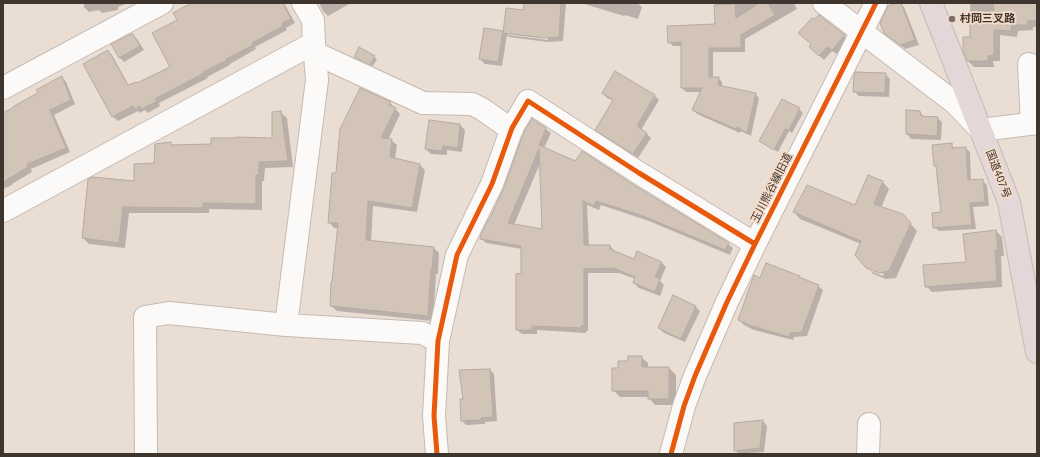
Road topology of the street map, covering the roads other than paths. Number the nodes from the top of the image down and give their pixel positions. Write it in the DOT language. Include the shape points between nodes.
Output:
graph roads {
  1 [pos="162,3"];
  2 [pos="304,3"];
  3 [pos="824,3"];
  4 [pos="876,3"];
  5 [pos="931,3"];
  6 [pos="862,32"];
  7 [pos="314,48"];
  8 [pos="1029,64"];
  9 [pos="3,88"];
  10 [pos="1035,123"];
  11 [pos="512,130"];
  12 [pos="981,130"];
  13 [pos="3,211"];
  14 [pos="755,244"];
  15 [pos="286,325"];
  16 [pos="438,341"];
  17 [pos="1037,352"];
  18 [pos="869,424"];
  19 [pos="146,454"];
  20 [pos="437,454"];
  21 [pos="671,454"];
  22 [pos="868,454"];
  1 -- 9 [label="street"];
  2 -- 7 [label="street" via="313,20"];
  3 -- 6 [label="street"];
  4 -- 6 [label="street, 玉川熊谷線旧道"];
  5 -- 12 [label="highway, 国道407号"];
  6 -- 12 [label="street" via="955,103"];
  6 -- 14 [label="street, 玉川熊谷線旧道"];
  7 -- 11 [label="street" via="423,103 472,104"];
  7 -- 13 [label="street"];
  7 -- 15 [label="street" via="317,80"];
  8 -- 10 [label="street"];
  10 -- 12 [label="street"];
  11 -- 14 [label="street" via="528,101"];
  11 -- 16 [label="street" via="492,184 458,255"];
  12 -- 17 [label="highway, 国道407号" via="1010,202"];
  14 -- 21 [label="street, 玉川熊谷線旧道" via="694,376"];
  15 -- 16 [label="street" via="422,333"];
  15 -- 19 [label="street" via="169,313 145,317"];
  16 -- 20 [label="street" via="434,416"];
  18 -- 22 [label="street"];
}
